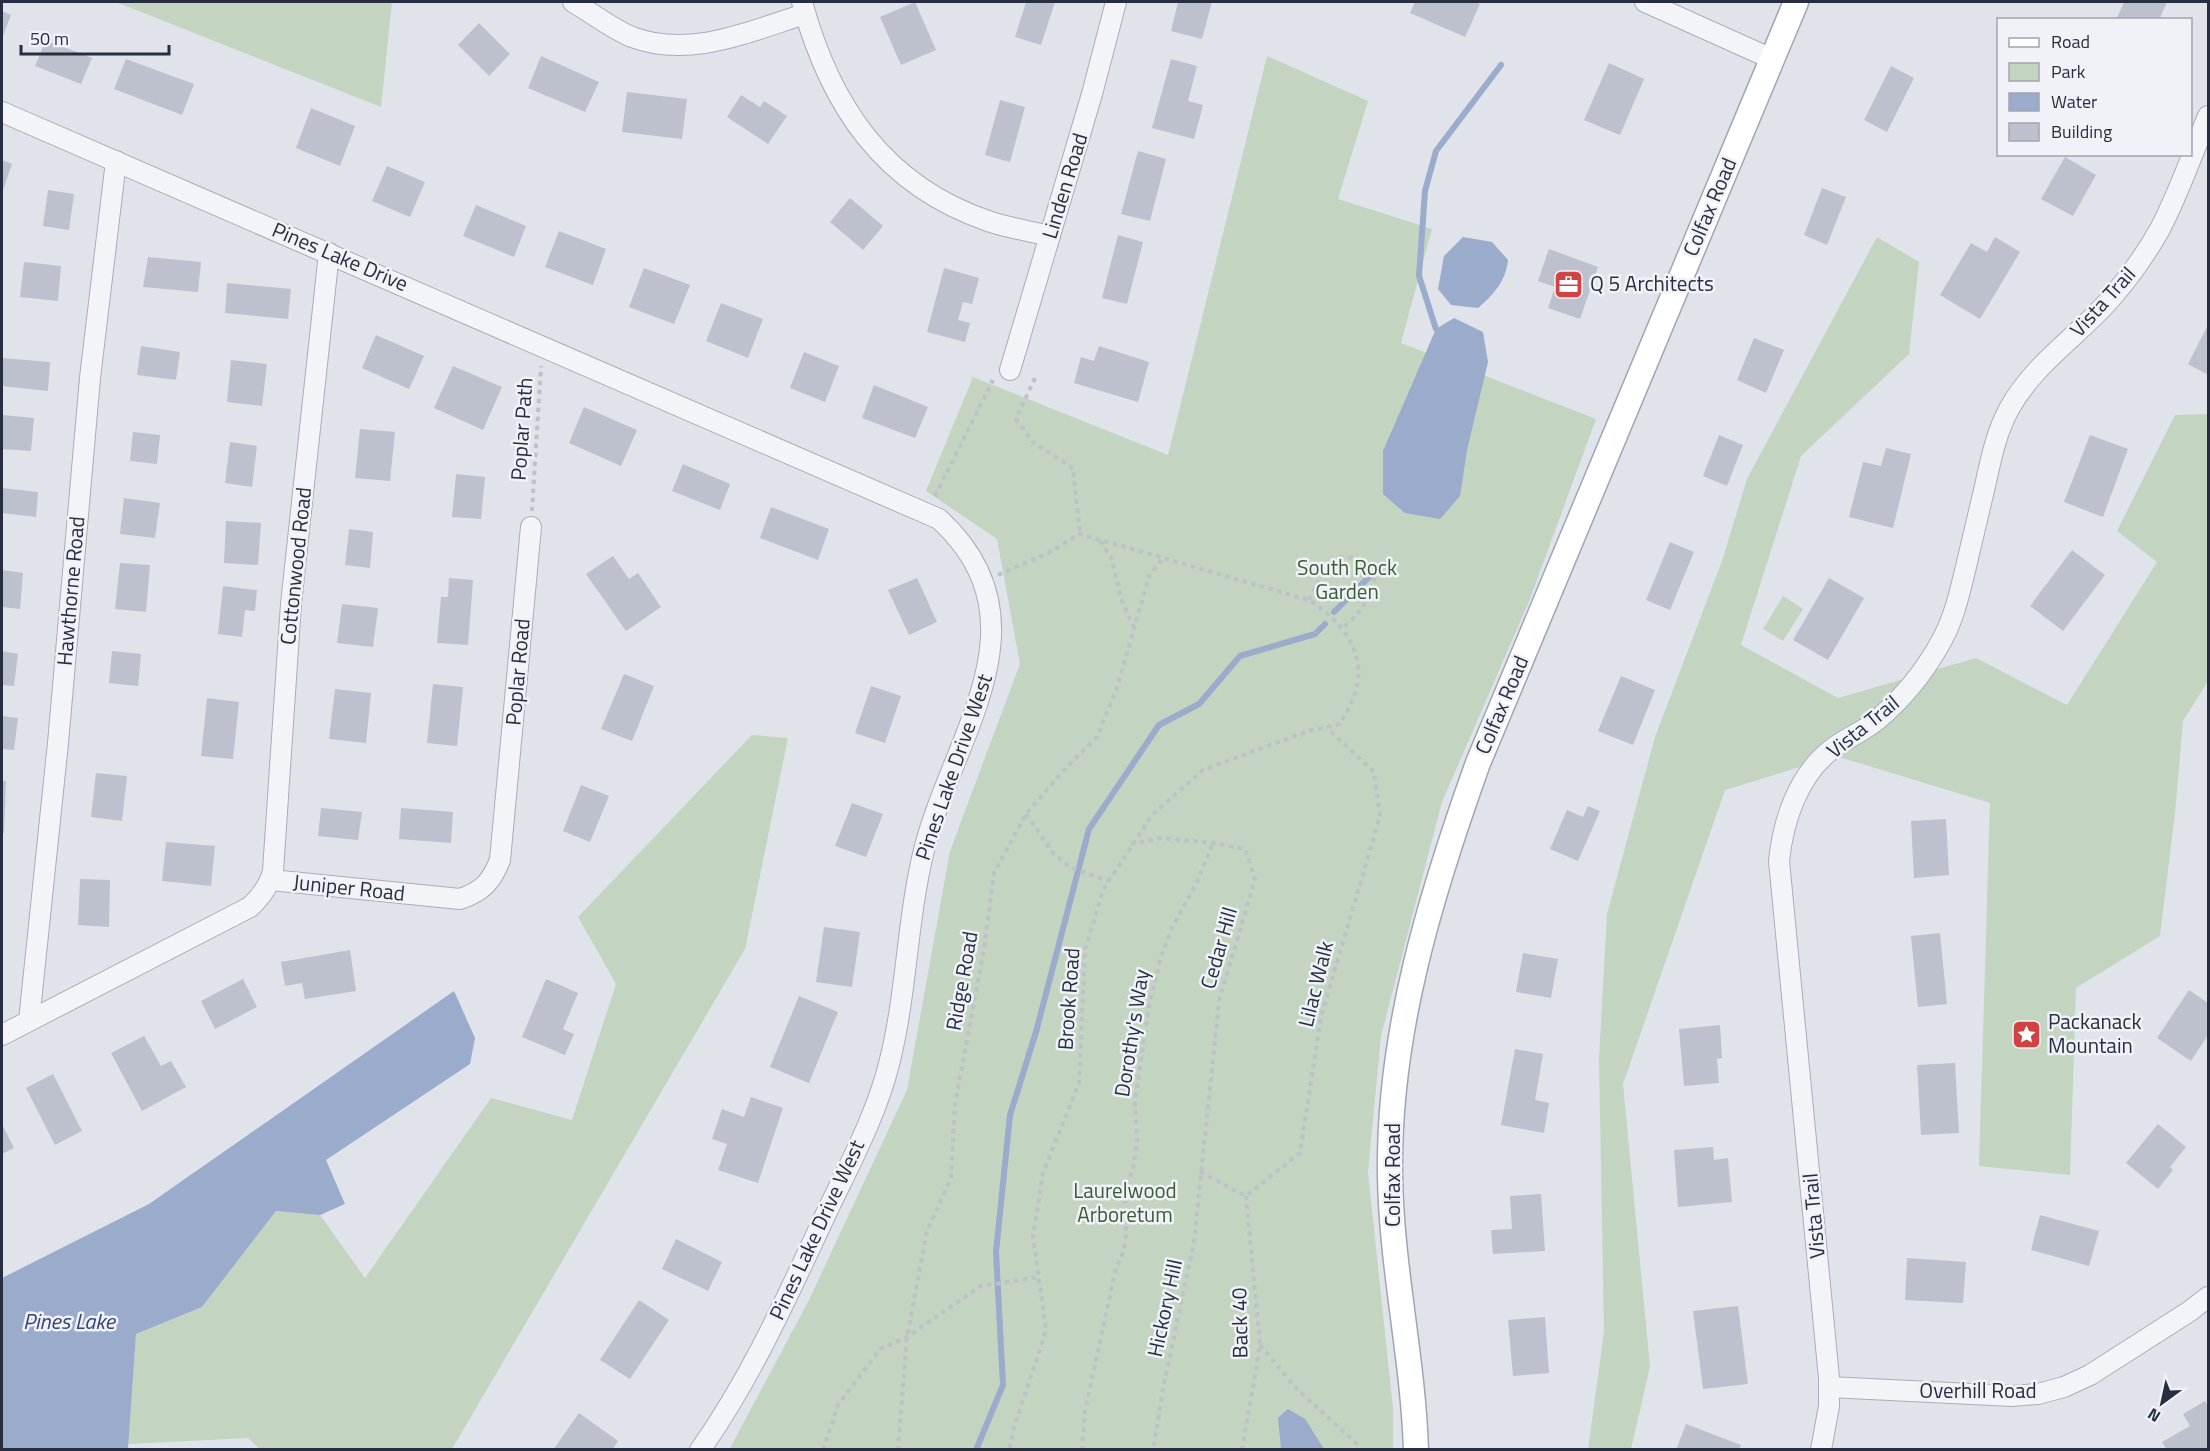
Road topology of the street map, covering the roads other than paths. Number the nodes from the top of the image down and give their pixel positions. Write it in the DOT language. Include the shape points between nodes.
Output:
graph roads {
  1 [pos="573,2"];
  2 [pos="1116,2"];
  3 [pos="1645,2"];
  4 [pos="1796,2"];
  5 [pos="804,8"];
  6 [pos="1772,59"];
  7 [pos="2,112"];
  8 [pos="2208,116"];
  9 [pos="2192,154"];
  10 [pos="2191,156"];
  11 [pos="116,161"];
  12 [pos="1050,236"];
  13 [pos="329,253"];
  14 [pos="1003,374"];
  15 [pos="679,404"];
  16 [pos="531,527"];
  17 [pos="504,817"];
  18 [pos="271,880"];
  19 [pos="29,1021"];
  20 [pos="2,1035"];
  21 [pos="2208,1297"];
  22 [pos="1828,1387"];
  23 [pos="700,1449"];
  24 [pos="1416,1449"];
  25 [pos="1821,1449"];
  1 -- 5 [label="street" via="630,36 654,44 681,46 708,43"];
  2 -- 12 [label="street, Linden Road"];
  3 -- 6 [label="street"];
  4 -- 6 [label="main road, Colfax Road"];
  5 -- 12 [label="street" via="830,81 849,115 897,171 948,204 988,221"];
  6 -- 24 [label="main road, Colfax Road" via="1478,763 1428,915 1410,992 1391,1121 1392,1224"];
  7 -- 11 [label="street, Pines Lake Drive"];
  8 -- 9 [label="street, Vista Trail"];
  10 -- 22 [label="street, Vista Trail" via="2161,228 2139,263 2086,325 2045,360 2009,409 1988,465 1954,616 1940,645 1900,699 1876,721 1832,749 1814,768 1788,813 1779,861"];
  11 -- 13 [label="street, Pines Lake Drive"];
  11 -- 19 [label="street, Hawthorne Road" via="90,378"];
  12 -- 14 [label="street, Linden Road"];
  13 -- 15 [label="street, Pines Lake Drive"];
  13 -- 18 [label="street, Cottonwood Road" via="291,604"];
  15 -- 23 [label="street, Pines Lake Drive West" via="939,519 958,536 984,581 991,638 980,699 931,825 920,868 897,1024 879,1096 789,1292 728,1410"];
  16 -- 17 [label="street, Poplar Road"];
  17 -- 18 [label="street, Juniper Road" via="495,874 479,891 460,899"];
  18 -- 19 [label="street, Juniper Road" via="250,907"];
  19 -- 20 [label="street, Juniper Road"];
  21 -- 22 [label="street, Overhill Road" via="2090,1376 2038,1394"];
  22 -- 25 [label="street, Vista Trail"];
}
